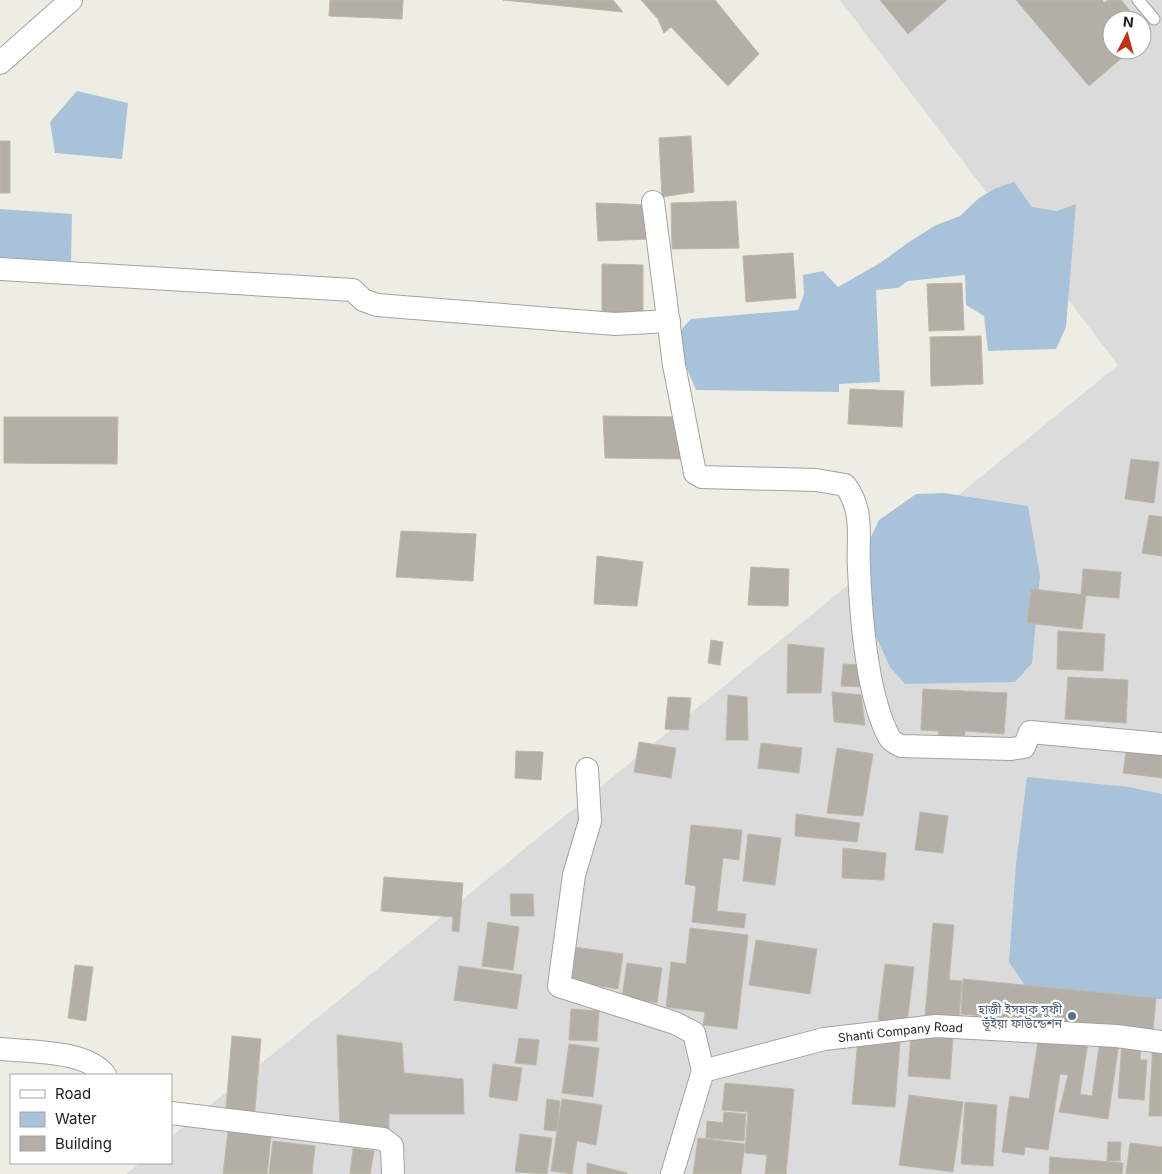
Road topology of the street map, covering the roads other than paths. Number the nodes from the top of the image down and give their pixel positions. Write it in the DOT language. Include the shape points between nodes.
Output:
graph roads {
  1 [pos="70,0"];
  2 [pos="1138,0"];
  3 [pos="1154,18"];
  4 [pos="0,63"];
  5 [pos="653,202"];
  6 [pos="0,269"];
  7 [pos="669,321"];
  8 [pos="1162,744"];
  9 [pos="587,769"];
  10 [pos="1162,1042"];
  11 [pos="0,1049"];
  12 [pos="703,1071"];
  13 [pos="104,1074"];
  14 [pos="172,1113"];
  15 [pos="393,1174"];
  16 [pos="672,1174"];
  1 -- 4 [label="street"];
  2 -- 3 [label="lane"];
  5 -- 7 [label="street"];
  6 -- 7 [label="street" via="352,290 377,306 520,318 615,324"];
  7 -- 8 [label="street" via="674,365 695,472 702,477 816,480 845,484 855,498 860,529 858,560 863,627 872,684 890,739 901,746 1011,749 1024,747 1030,732"];
  9 -- 12 [label="street" via="590,821 574,875 559,986 675,1023 694,1033"];
  10 -- 12 [label="street, Shanti Company Road" via="1117,1036 936,1026 824,1039"];
  11 -- 13 [label="street" via="66,1055 92,1064"];
  12 -- 16 [label="street"];
  14 -- 15 [label="street" via="384,1139 392,1146"];
}
